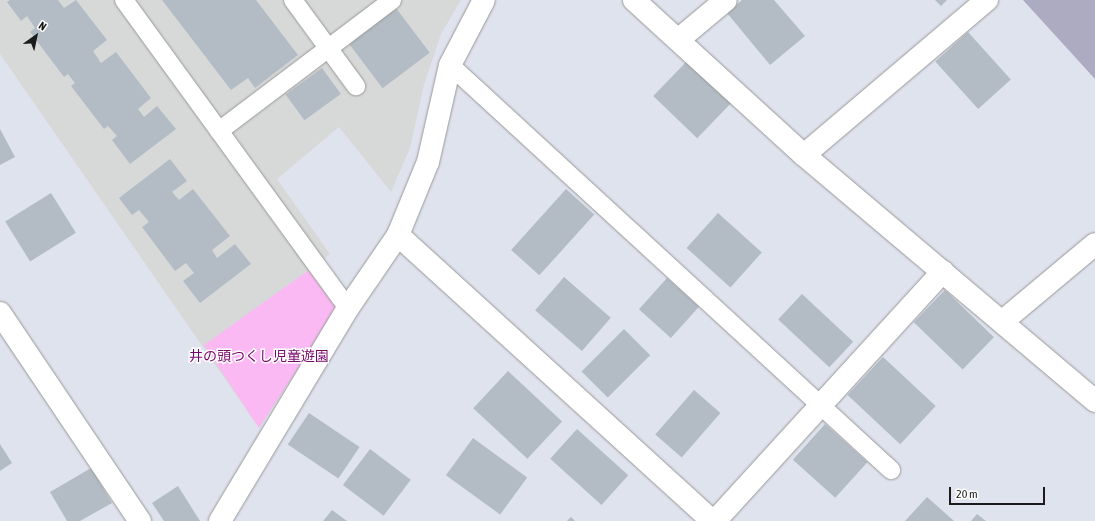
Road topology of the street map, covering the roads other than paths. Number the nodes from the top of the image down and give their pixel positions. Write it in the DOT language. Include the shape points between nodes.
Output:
graph roads {
  1 [pos="124,0"];
  2 [pos="293,0"];
  3 [pos="392,0"];
  4 [pos="634,0"];
  5 [pos="726,0"];
  6 [pos="987,0"];
  7 [pos="483,1"];
  8 [pos="678,40"];
  9 [pos="328,47"];
  10 [pos="450,65"];
  11 [pos="356,86"];
  12 [pos="219,131"];
  13 [pos="804,155"];
  14 [pos="398,235"];
  15 [pos="1095,244"];
  16 [pos="943,271"];
  17 [pos="348,308"];
  18 [pos="0,313"];
  19 [pos="1003,321"];
  20 [pos="1095,401"];
  21 [pos="820,405"];
  22 [pos="891,470"];
  23 [pos="140,521"];
  24 [pos="220,521"];
  25 [pos="714,521"];
  1 -- 12 [label="lane"];
  2 -- 9 [label="lane"];
  3 -- 9 [label="lane"];
  4 -- 8 [label="street"];
  5 -- 8 [label="street"];
  6 -- 13 [label="street"];
  7 -- 10 [label="street"];
  8 -- 13 [label="street"];
  9 -- 11 [label="lane"];
  9 -- 12 [label="lane"];
  10 -- 14 [label="street" via="428,162"];
  10 -- 21 [label="lane"];
  12 -- 17 [label="lane"];
  13 -- 16 [label="street"];
  14 -- 17 [label="street"];
  14 -- 25 [label="street"];
  15 -- 19 [label="street"];
  16 -- 19 [label="street"];
  16 -- 21 [label="street"];
  17 -- 24 [label="street"];
  18 -- 23 [label="street"];
  19 -- 20 [label="street"];
  21 -- 22 [label="lane"];
  21 -- 25 [label="street"];
}
